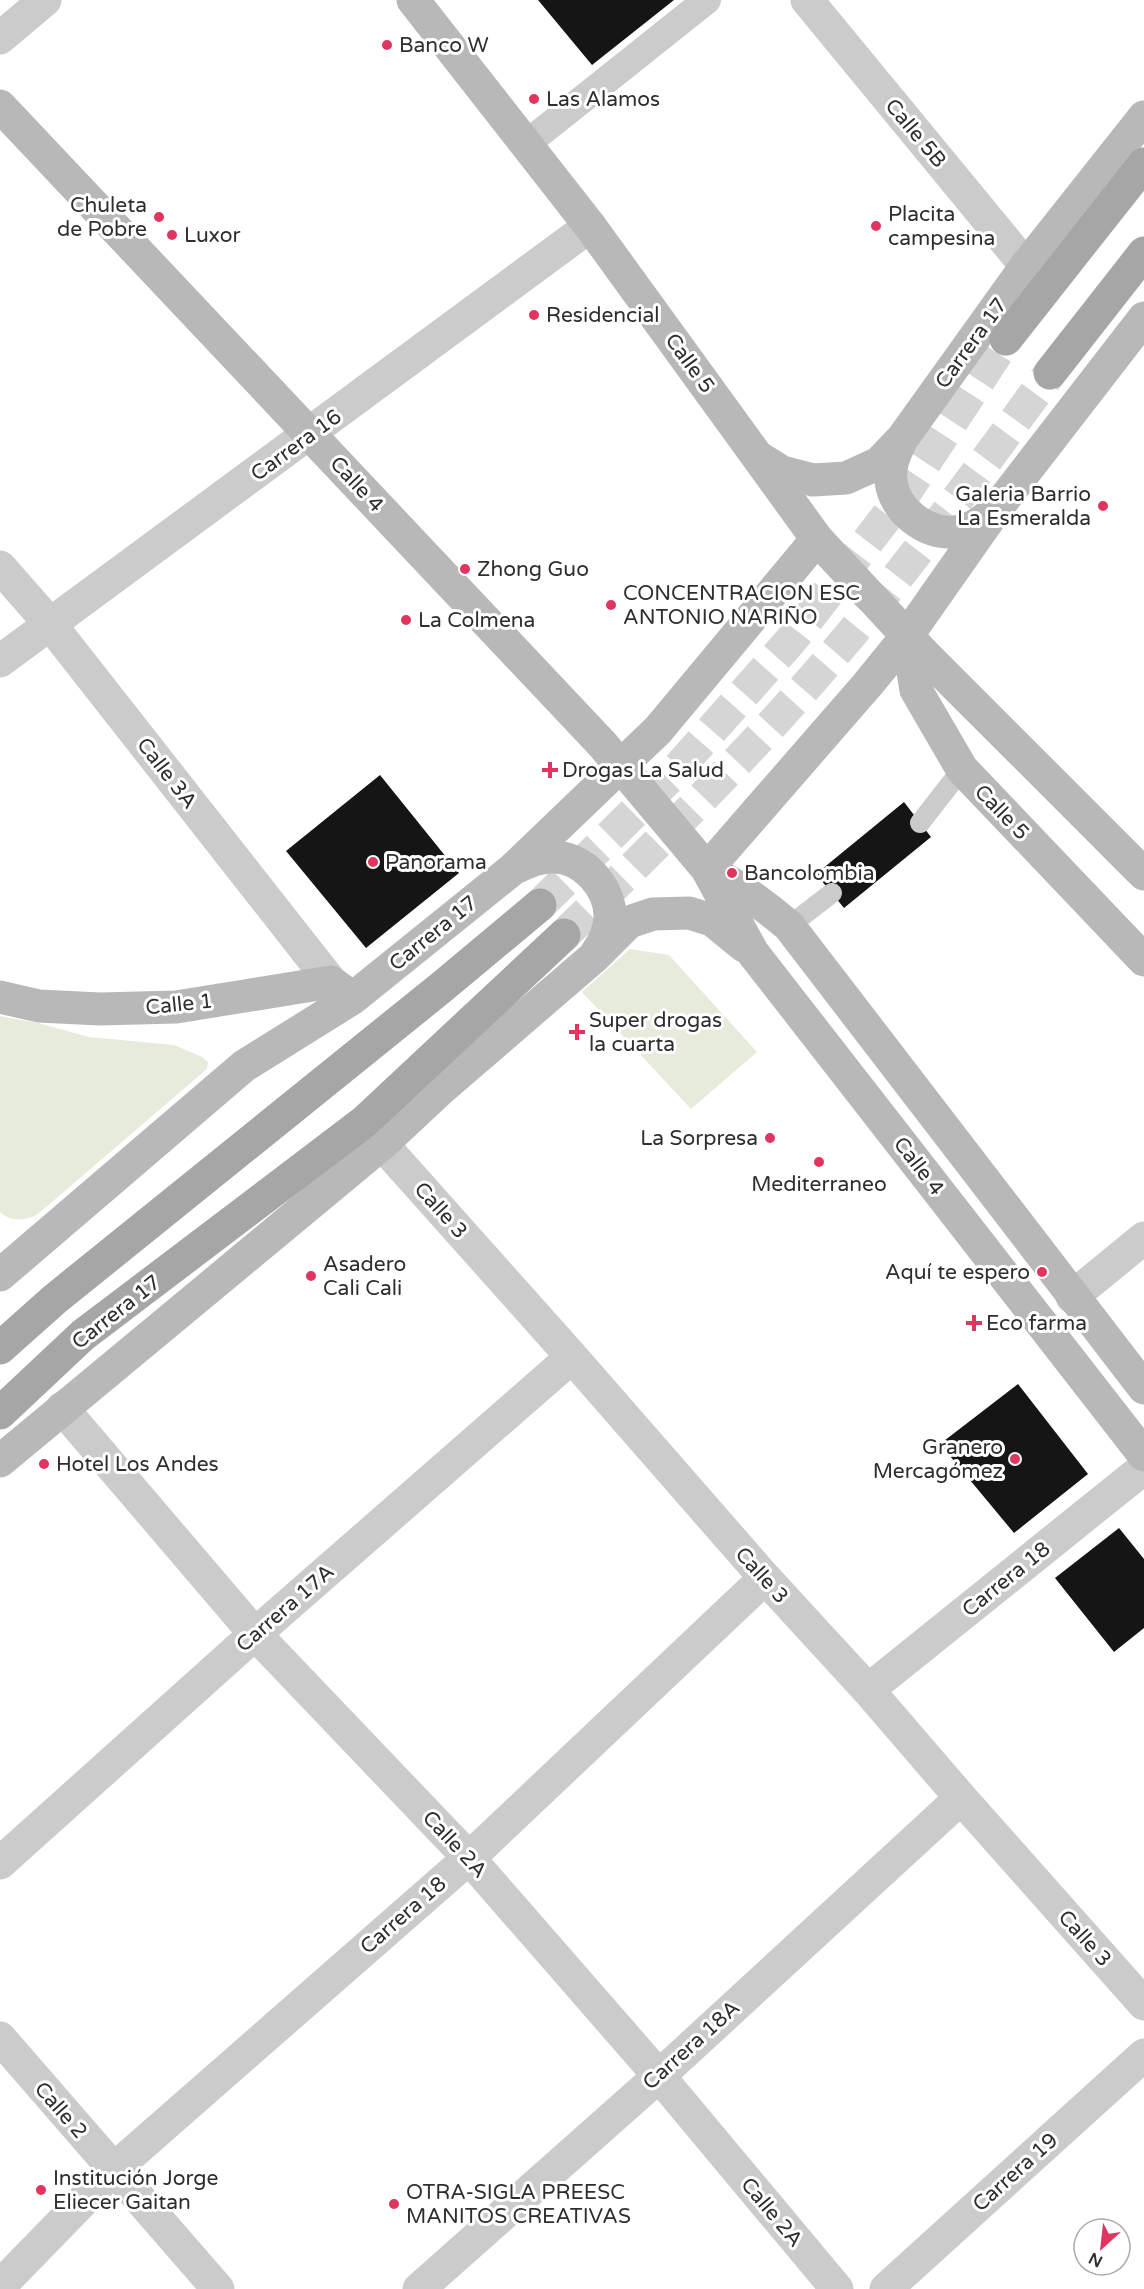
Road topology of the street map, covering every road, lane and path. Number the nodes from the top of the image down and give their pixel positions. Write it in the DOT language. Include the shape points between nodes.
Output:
graph roads {
  1 [pos="45,0"];
  2 [pos="413,0"];
  3 [pos="706,0"];
  4 [pos="807,0"];
  5 [pos="0,38"];
  6 [pos="0,106"];
  7 [pos="1144,117"];
  8 [pos="525,145"];
  9 [pos="1144,164"];
  10 [pos="591,226"];
  11 [pos="1144,254"];
  12 [pos="1026,266"];
  13 [pos="1144,318"];
  14 [pos="1006,339"];
  15 [pos="1050,373"];
  16 [pos="310,434"];
  17 [pos="902,439"];
  18 [pos="754,454"];
  19 [pos="994,512"];
  20 [pos="817,539"];
  21 [pos="0,567"];
  22 [pos="50,624"];
  23 [pos="907,636"];
  24 [pos="0,662"];
  25 [pos="620,767"];
  26 [pos="962,769"];
  27 [pos="920,823"];
  28 [pos="513,869"];
  29 [pos="707,869"];
  30 [pos="1144,874"];
  31 [pos="832,893"];
  32 [pos="540,905"];
  33 [pos="789,926"];
  34 [pos="564,935"];
  35 [pos="753,953"];
  36 [pos="594,957"];
  37 [pos="1144,960"];
  38 [pos="342,990"];
  39 [pos="0,997"];
  40 [pos="382,1144"];
  41 [pos="1144,1238"];
  42 [pos="0,1275"];
  43 [pos="1072,1297"];
  44 [pos="0,1348"];
  45 [pos="572,1357"];
  46 [pos="1144,1388"];
  47 [pos="62,1408"];
  48 [pos="0,1413"];
  49 [pos="1144,1455"];
  50 [pos="0,1461"];
  51 [pos="1144,1468"];
  52 [pos="765,1578"];
  53 [pos="255,1634"];
  54 [pos="868,1690"];
  55 [pos="961,1798"];
  56 [pos="469,1858"];
  57 [pos="0,1863"];
  58 [pos="1144,2004"];
  59 [pos="0,2038"];
  60 [pos="1144,2055"];
  61 [pos="658,2076"];
  62 [pos="113,2170"];
  63 [pos="0,2286"];
  64 [pos="218,2289"];
  65 [pos="419,2289"];
  66 [pos="837,2289"];
  67 [pos="886,2289"];
  1 -- 5 [label="street"];
  2 -- 8 [label="main road, Calle 5"];
  3 -- 8 [label="street"];
  4 -- 12 [label="street, Calle 5B"];
  6 -- 16 [label="main road, Calle 4"];
  7 -- 12 [label="main road, Carrera 17"];
  8 -- 10 [label="main road, Calle 5"];
  9 -- 14 [label="main road, Carrera 17"];
  10 -- 16 [label="street, Carrera 16"];
  10 -- 18 [label="main road, Calle 5"];
  11 -- 15 [label="main road"];
  12 -- 17 [label="main road, Carrera 17"];
  13 -- 19 [label="main road"];
  16 -- 22 [label="street, Carrera 16"];
  16 -- 25 [label="main road, Calle 4"];
  17 -- 18 [label="main road, Carrera 17" via="879,463 846,478 813,480 792,475"];
  17 -- 19 [label="main road" via="893,459 891,481 898,502 913,519 933,530 955,532 976,526"];
  18 -- 20 [label="main road, Calle 5"];
  19 -- 23 [label="main road"];
  20 -- 23 [label="main road, Calle 5"];
  20 -- 25 [label="main road, Carrera 17" via="658,730"];
  21 -- 22 [label="street, Calle 3A"];
  22 -- 24 [label="street, Carrera 16"];
  22 -- 38 [label="street, Calle 3A"];
  23 -- 26 [label="main road, Calle 5" via="916,690"];
  23 -- 29 [label="main road"];
  23 -- 30 [label="main road, Calle 5"];
  25 -- 28 [label="main road, Carrera 17"];
  25 -- 29 [label="main road, Calle 4"];
  26 -- 27 [label="lane"];
  26 -- 37 [label="main road, Calle 5"];
  28 -- 36 [label="main road" via="533,859 555,856 577,862 594,876 606,895 610,916 606,939"];
  28 -- 38 [label="main road, Carrera 17"];
  29 -- 33 [label="main road, Calle 4" via="731,881"];
  29 -- 35 [label="main road, Calle 4"];
  31 -- 33 [label="lane"];
  32 -- 44 [label="main road"];
  33 -- 43 [label="main road, Calle 4"];
  34 -- 48 [label="main road, Carrera 17" via="364,1122 82,1335"];
  35 -- 36 [label="main road" via="712,920 673,913 653,914 629,922"];
  35 -- 49 [label="main road, Calle 4"];
  36 -- 40 [label="main road"];
  38 -- 39 [label="main road, Calle 1" via="176,1007 100,1009 49,1006"];
  38 -- 42 [label="main road, Carrera 17" via="244,1066"];
  40 -- 45 [label="street, Calle 3"];
  40 -- 47 [label="main road"];
  41 -- 43 [label="street"];
  43 -- 46 [label="main road, Calle 4"];
  45 -- 52 [label="street, Calle 3"];
  45 -- 53 [label="street, Carrera 17A"];
  47 -- 50 [label="main road"];
  47 -- 53 [label="street, Calle 2A"];
  51 -- 54 [label="street, Carrera 18"];
  52 -- 54 [label="street, Calle 3"];
  52 -- 56 [label="street, Carrera 18"];
  53 -- 56 [label="street, Calle 2A"];
  53 -- 57 [label="street, Carrera 17A"];
  54 -- 55 [label="street, Calle 3"];
  55 -- 58 [label="street, Calle 3"];
  55 -- 61 [label="street, Carrera 18A"];
  56 -- 61 [label="street, Calle 2A"];
  56 -- 62 [label="street, Carrera 18"];
  59 -- 62 [label="street, Calle 2"];
  60 -- 67 [label="street, Carrera 19"];
  61 -- 65 [label="street, Carrera 18A"];
  61 -- 66 [label="street, Calle 2A"];
  62 -- 63 [label="street, Carrera 18"];
  62 -- 64 [label="street, Calle 2"];
}
